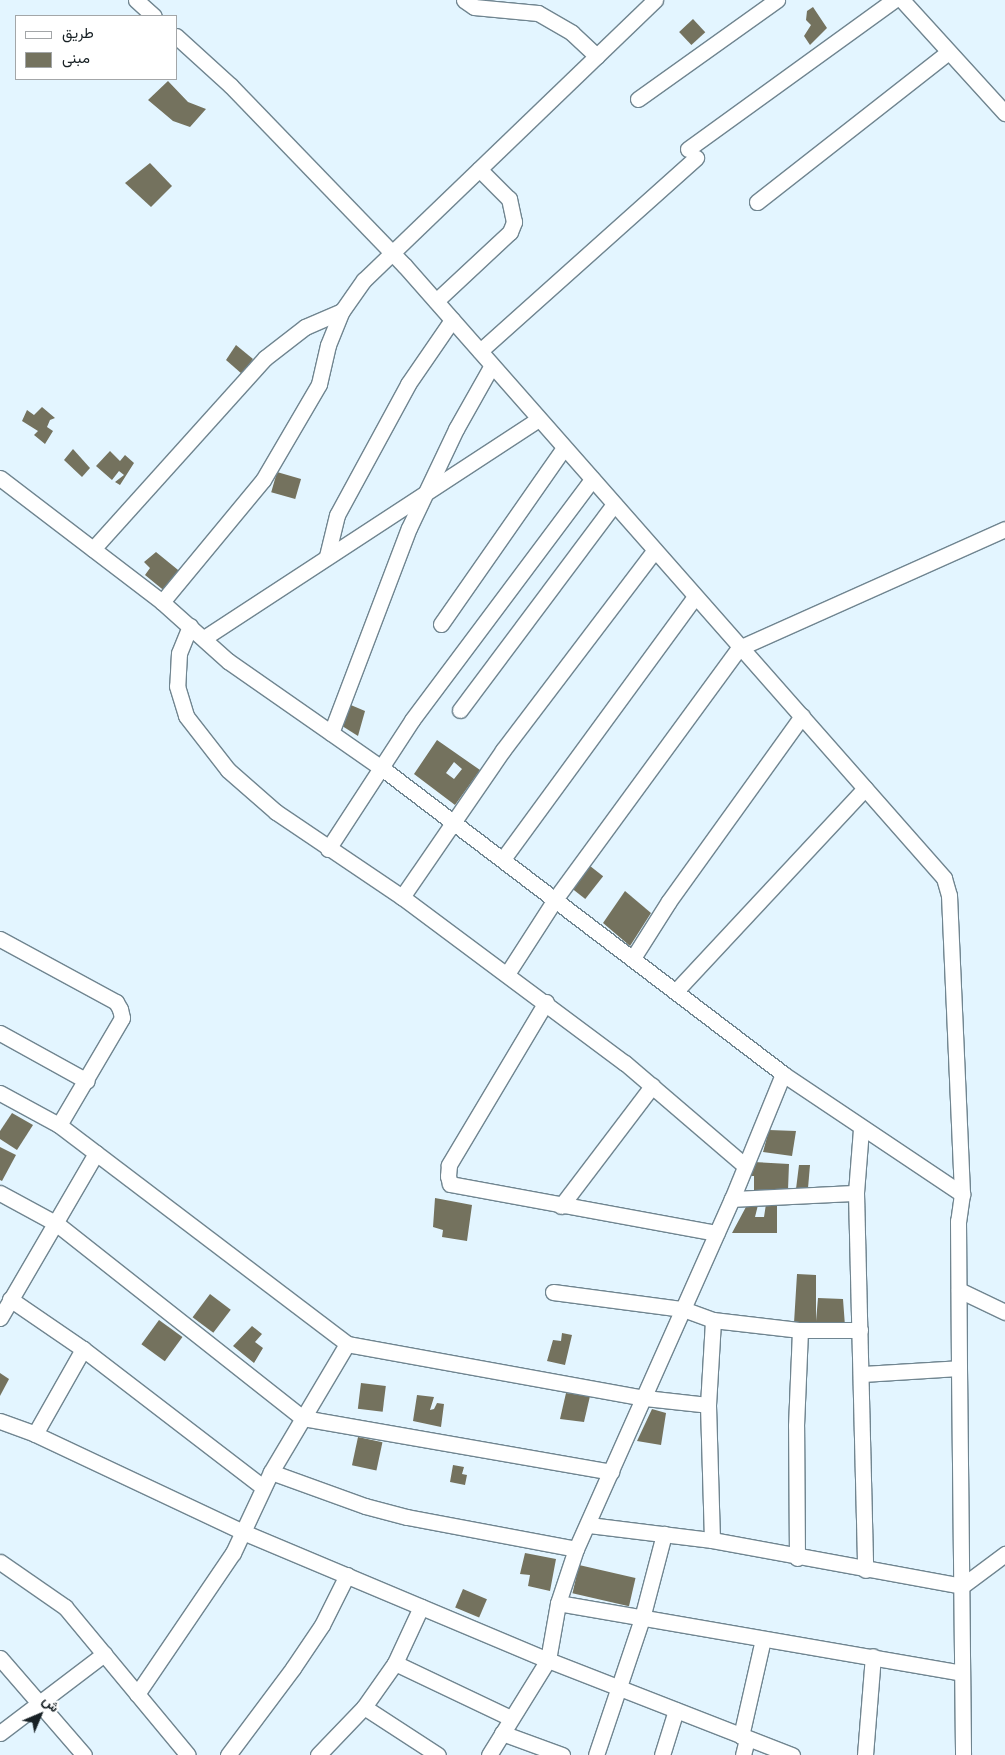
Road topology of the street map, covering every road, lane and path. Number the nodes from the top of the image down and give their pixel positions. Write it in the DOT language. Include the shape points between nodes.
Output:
graph roads {
  1 [pos="136,0"];
  2 [pos="655,0"];
  3 [pos="777,0"];
  4 [pos="894,0"];
  5 [pos="902,0"];
  6 [pos="470,1"];
  7 [pos="153,15"];
  8 [pos="178,38"];
  9 [pos="948,52"];
  10 [pos="597,56"];
  11 [pos="638,99"];
  12 [pos="1005,113"];
  13 [pos="479,169"];
  14 [pos="757,202"];
  15 [pos="392,252"];
  16 [pos="436,301"];
  17 [pos="342,311"];
  18 [pos="452,320"];
  19 [pos="480,351"];
  20 [pos="492,365"];
  21 [pos="539,418"];
  22 [pos="564,448"];
  23 [pos="0,478"];
  24 [pos="592,479"];
  25 [pos="427,491"];
  26 [pos="614,504"];
  27 [pos="1003,535"];
  28 [pos="93,549"];
  29 [pos="654,551"];
  30 [pos="327,556"];
  31 [pos="695,597"];
  32 [pos="162,602"];
  33 [pos="441,624"];
  34 [pos="190,626"];
  35 [pos="204,638"];
  36 [pos="739,648"];
  37 [pos="460,710"];
  38 [pos="802,716"];
  39 [pos="331,733"];
  40 [pos="381,768"];
  41 [pos="865,788"];
  42 [pos="454,822"];
  43 [pos="328,849"];
  44 [pos="503,859"];
  45 [pos="402,896"];
  46 [pos="556,898"];
  47 [pos="0,939"];
  48 [pos="633,958"];
  49 [pos="507,974"];
  50 [pos="676,991"];
  51 [pos="546,1002"];
  52 [pos="0,1033"];
  53 [pos="783,1074"];
  54 [pos="87,1081"];
  55 [pos="652,1086"];
  56 [pos="0,1093"];
  57 [pos="59,1126"];
  58 [pos="861,1129"];
  59 [pos="96,1153"];
  60 [pos="744,1165"];
  61 [pos="0,1193"];
  62 [pos="856,1193"];
  63 [pos="962,1194"];
  64 [pos="732,1199"];
  65 [pos="561,1206"];
  66 [pos="57,1224"];
  67 [pos="717,1233"];
  68 [pos="959,1290"];
  69 [pos="553,1292"];
  70 [pos="10,1299"];
  71 [pos="683,1309"];
  72 [pos="1005,1312"];
  73 [pos="0,1318"];
  74 [pos="713,1320"];
  75 [pos="800,1330"];
  76 [pos="860,1330"];
  77 [pos="347,1344"];
  78 [pos="83,1349"];
  79 [pos="958,1368"];
  80 [pos="862,1374"];
  81 [pos="645,1398"];
  82 [pos="708,1405"];
  83 [pos="303,1418"];
  84 [pos="0,1421"];
  85 [pos="35,1434"];
  86 [pos="271,1472"];
  87 [pos="610,1472"];
  88 [pos="263,1487"];
  89 [pos="589,1525"];
  90 [pos="243,1532"];
  91 [pos="664,1534"];
  92 [pos="712,1540"];
  93 [pos="576,1549"];
  94 [pos="1005,1554"];
  95 [pos="797,1558"];
  96 [pos="0,1562"];
  97 [pos="865,1570"];
  98 [pos="348,1576"];
  99 [pos="962,1586"];
  100 [pos="558,1603"];
  101 [pos="421,1607"];
  102 [pos="642,1618"];
  103 [pos="763,1640"];
  104 [pos="104,1654"];
  105 [pos="873,1656"];
  106 [pos="0,1658"];
  107 [pos="548,1660"];
  108 [pos="396,1663"];
  109 [pos="962,1673"];
  110 [pos="618,1688"];
  111 [pos="137,1694"];
  112 [pos="40,1703"];
  113 [pos="364,1707"];
  114 [pos="676,1710"];
  115 [pos="511,1718"];
  116 [pos="502,1733"];
  117 [pos="0,1734"];
  118 [pos="744,1737"];
  119 [pos="84,1755"];
  120 [pos="188,1755"];
  121 [pos="228,1755"];
  122 [pos="318,1755"];
  123 [pos="438,1755"];
  124 [pos="490,1755"];
  125 [pos="562,1755"];
  126 [pos="596,1755"];
  127 [pos="662,1755"];
  128 [pos="742,1755"];
  129 [pos="792,1755"];
  130 [pos="865,1755"];
  131 [pos="963,1755"];
  1 -- 7 [label="street"];
  2 -- 10 [label="street"];
  3 -- 11 [label="street"];
  4 -- 19 [label="street" via="692,154"];
  5 -- 9 [label="street"];
  6 -- 10 [label="street" via="474,7 538,13 572,33"];
  8 -- 15 [label="street" via="231,86"];
  9 -- 12 [label="street"];
  9 -- 14 [label="street"];
  10 -- 13 [label="street"];
  13 -- 15 [label="street"];
  13 -- 16 [label="street" via="509,199 514,222 510,232"];
  15 -- 16 [label="street"];
  15 -- 17 [label="street" via="364,280"];
  16 -- 18 [label="street"];
  17 -- 28 [label="street" via="305,327 265,358"];
  17 -- 32 [label="street" via="328,345 319,384 263,480"];
  18 -- 19 [label="street"];
  18 -- 30 [label="street" via="408,384 337,515"];
  19 -- 20 [label="street"];
  20 -- 21 [label="street"];
  20 -- 25 [label="street" via="456,429"];
  21 -- 22 [label="street"];
  21 -- 25 [label="street"];
  22 -- 24 [label="street"];
  22 -- 33 [label="street"];
  23 -- 28 [label="street"];
  24 -- 26 [label="street"];
  24 -- 40 [label="street" via="412,720"];
  25 -- 30 [label="street"];
  25 -- 39 [label="street" via="409,528"];
  26 -- 29 [label="street"];
  26 -- 37 [label="street"];
  27 -- 36 [label="street"];
  28 -- 32 [label="street"];
  29 -- 31 [label="street"];
  29 -- 42 [label="street" via="515,734"];
  30 -- 35 [label="street"];
  31 -- 36 [label="street"];
  31 -- 44 [label="street"];
  32 -- 34 [label="street"];
  34 -- 35 [label="street"];
  34 -- 43 [label="street" via="176,668 177,686 186,716 228,770 276,812"];
  35 -- 39 [label="street" via="228,661"];
  36 -- 38 [label="street"];
  36 -- 46 [label="street"];
  38 -- 41 [label="street"];
  38 -- 48 [label="street" via="669,901"];
  39 -- 40 [label="street"];
  40 -- 42 [label="street"];
  40 -- 43 [label="street"];
  41 -- 50 [label="street"];
  41 -- 63 [label="street" via="944,878 949,894"];
  42 -- 44 [label="street"];
  42 -- 45 [label="street"];
  43 -- 45 [label="street"];
  44 -- 46 [label="street"];
  45 -- 49 [label="street"];
  46 -- 48 [label="street"];
  46 -- 49 [label="street"];
  47 -- 54 [label="street" via="116,1002 122,1018"];
  48 -- 50 [label="street"];
  49 -- 51 [label="street"];
  50 -- 53 [label="street"];
  51 -- 55 [label="street"];
  51 -- 65 [label="street" via="450,1165 448,1176 450,1184 460,1188"];
  52 -- 54 [label="street"];
  53 -- 58 [label="street"];
  53 -- 60 [label="street"];
  54 -- 57 [label="street"];
  55 -- 60 [label="street"];
  55 -- 65 [label="street"];
  56 -- 57 [label="street"];
  57 -- 59 [label="street"];
  58 -- 62 [label="street"];
  58 -- 63 [label="street"];
  59 -- 66 [label="street"];
  59 -- 77 [label="street"];
  60 -- 64 [label="street"];
  61 -- 66 [label="street"];
  62 -- 64 [label="street"];
  62 -- 76 [label="street"];
  63 -- 68 [label="street" via="958,1221"];
  64 -- 67 [label="street"];
  65 -- 67 [label="street"];
  66 -- 70 [label="street"];
  66 -- 83 [label="street"];
  67 -- 71 [label="street"];
  68 -- 72 [label="street"];
  68 -- 79 [label="street"];
  69 -- 71 [label="street"];
  70 -- 73 [label="street"];
  70 -- 78 [label="street"];
  71 -- 74 [label="street"];
  71 -- 81 [label="street"];
  74 -- 75 [label="street"];
  74 -- 82 [label="street"];
  75 -- 76 [label="street"];
  75 -- 95 [label="street" via="796,1426"];
  76 -- 80 [label="street"];
  77 -- 81 [label="street"];
  77 -- 83 [label="street"];
  78 -- 85 [label="street"];
  78 -- 88 [label="street"];
  79 -- 80 [label="street"];
  79 -- 99 [label="street"];
  80 -- 97 [label="street"];
  81 -- 82 [label="street"];
  81 -- 87 [label="street"];
  82 -- 92 [label="street"];
  83 -- 86 [label="street"];
  83 -- 87 [label="street"];
  84 -- 85 [label="street"];
  85 -- 90 [label="street"];
  86 -- 88 [label="street"];
  86 -- 93 [label="street" via="390,1513"];
  87 -- 89 [label="street"];
  88 -- 90 [label="street"];
  89 -- 91 [label="street"];
  89 -- 93 [label="street"];
  90 -- 98 [label="street"];
  90 -- 111 [label="street" via="206,1596"];
  91 -- 92 [label="street"];
  91 -- 102 [label="street"];
  92 -- 95 [label="street"];
  93 -- 100 [label="street"];
  94 -- 99 [label="street"];
  95 -- 97 [label="street"];
  96 -- 104 [label="street" via="65,1607"];
  97 -- 99 [label="street"];
  98 -- 101 [label="street"];
  98 -- 121 [label="street" via="322,1625"];
  99 -- 109 [label="street"];
  100 -- 102 [label="street"];
  100 -- 107 [label="street"];
  101 -- 107 [label="street"];
  101 -- 108 [label="street"];
  102 -- 103 [label="street"];
  102 -- 110 [label="street"];
  103 -- 105 [label="street"];
  103 -- 118 [label="street"];
  104 -- 111 [label="street"];
  104 -- 112 [label="street"];
  105 -- 109 [label="street"];
  105 -- 130 [label="street"];
  106 -- 112 [label="street"];
  107 -- 110 [label="street"];
  107 -- 115 [label="street"];
  108 -- 113 [label="street"];
  108 -- 115 [label="street"];
  109 -- 131 [label="street"];
  110 -- 114 [label="street"];
  110 -- 126 [label="street"];
  111 -- 120 [label="street"];
  112 -- 117 [label="street"];
  112 -- 119 [label="street"];
  113 -- 122 [label="street"];
  113 -- 123 [label="street"];
  114 -- 118 [label="street"];
  114 -- 127 [label="street"];
  115 -- 116 [label="street"];
  116 -- 124 [label="street"];
  116 -- 125 [label="street"];
  118 -- 128 [label="street"];
  118 -- 129 [label="street"];
}
